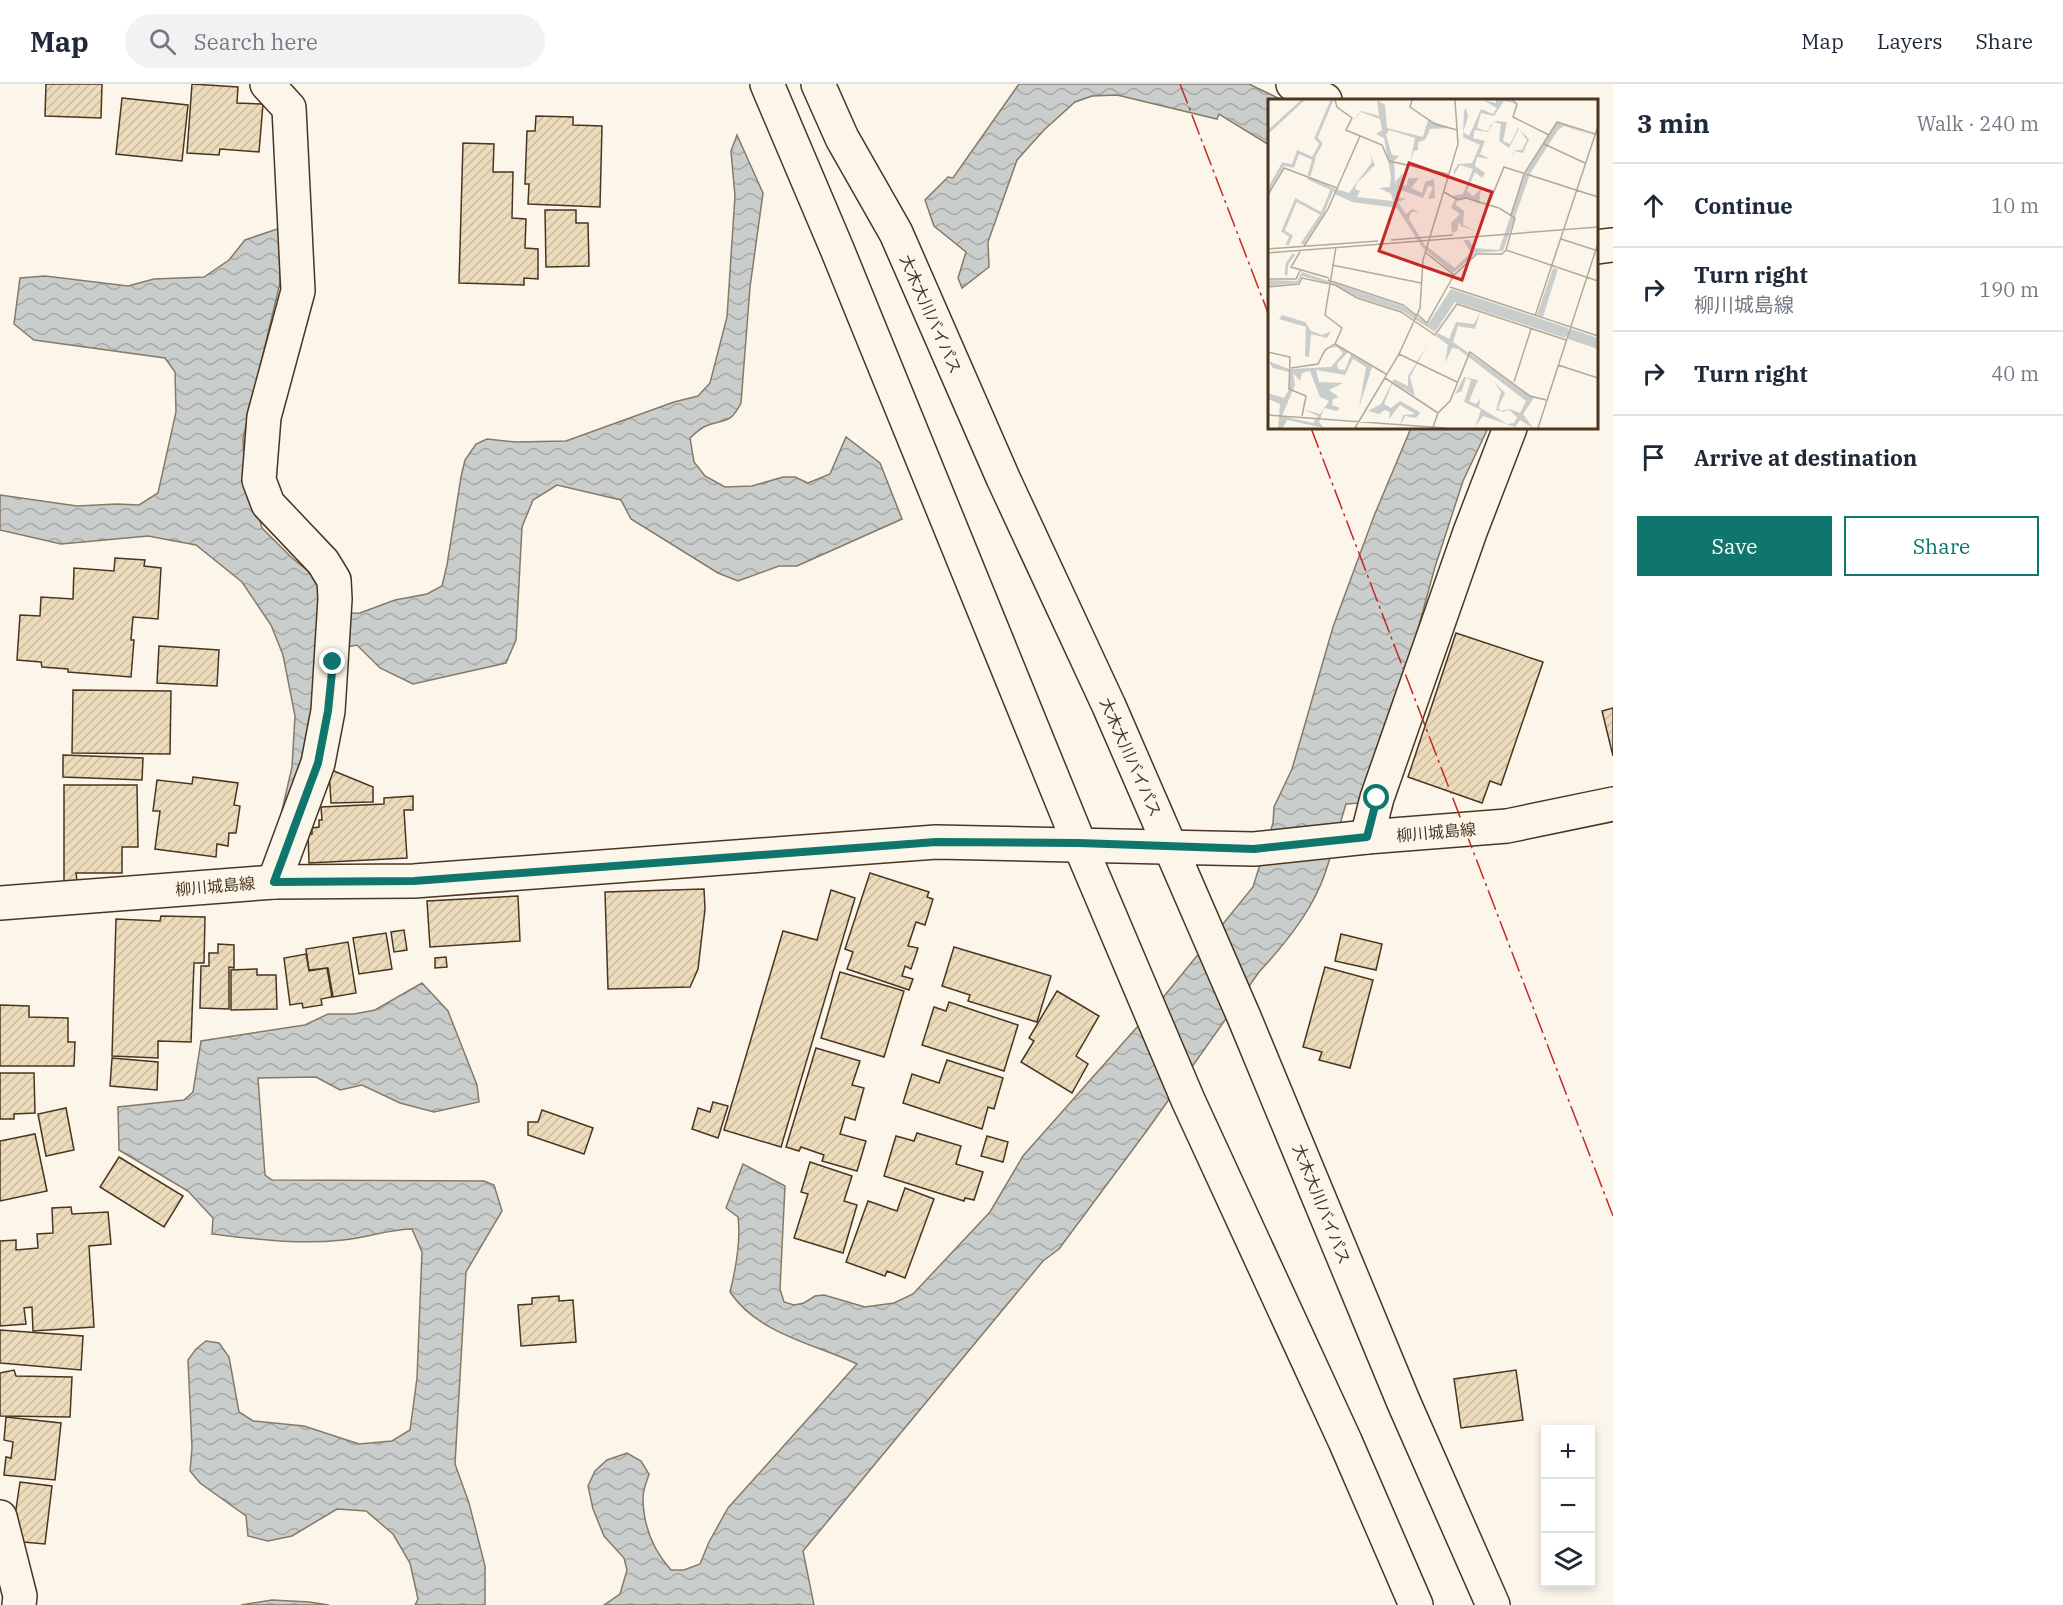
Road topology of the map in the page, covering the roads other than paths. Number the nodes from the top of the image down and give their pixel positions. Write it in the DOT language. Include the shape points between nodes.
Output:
graph roads {
  1 [pos="267,84"];
  2 [pos="766,84"];
  3 [pos="818,84"];
  4 [pos="1293,84"];
  5 [pos="1323,99"];
  6 [pos="1613,246"];
  7 [pos="1598,247"];
  8 [pos="1510,429"];
  9 [pos="1613,804"];
  10 [pos="1357,839"];
  11 [pos="1079,843"];
  12 [pos="1171,847"];
  13 [pos="274,882"];
  14 [pos="0,903"];
  15 [pos="0,1517"];
  16 [pos="19,1605"];
  17 [pos="1416,1605"];
  18 [pos="1493,1605"];
  1 -- 13 [label="main road" via="288,108 298,291 264,417 260,480 268,504 323,562 334,580 335,599 328,711 320,753"];
  2 -- 11 [label="main road"];
  3 -- 12 [label="main road, 大木大川バイパス" via="842,138 896,233"];
  4 -- 5 [label="main road"];
  6 -- 7 [label="main road"];
  8 -- 10 [label="main road" via="1377,798"];
  9 -- 10 [label="main road, 柳川城島線" via="1507,826"];
  10 -- 12 [label="main road, 柳川城島線" via="1254,849"];
  11 -- 12 [label="main road, 柳川城島線"];
  11 -- 13 [label="main road, 柳川城島線" via="936,842 414,881"];
  11 -- 17 [label="main road" via="1188,1100 1346,1441"];
  12 -- 18 [label="main road, 大木大川バイパス"];
  13 -- 14 [label="main road, 柳川城島線"];
  15 -- 16 [label="main road"];
}
